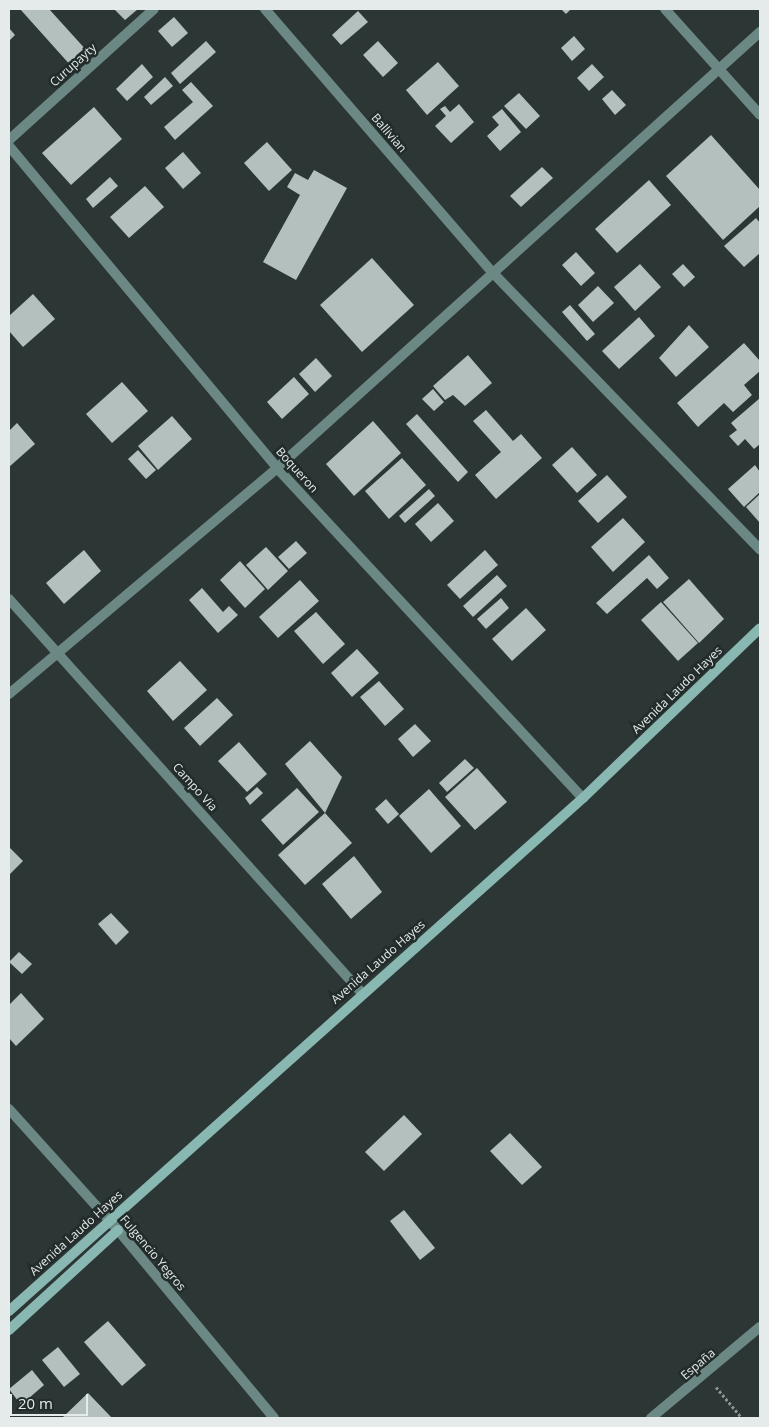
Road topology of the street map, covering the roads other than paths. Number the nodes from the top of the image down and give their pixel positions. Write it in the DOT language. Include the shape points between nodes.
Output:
graph roads {
  1 [pos="154,9"];
  2 [pos="265,9"];
  3 [pos="665,9"];
  4 [pos="760,32"];
  5 [pos="718,66"];
  6 [pos="760,115"];
  7 [pos="9,140"];
  8 [pos="9,146"];
  9 [pos="494,274"];
  10 [pos="277,468"];
  11 [pos="760,549"];
  12 [pos="9,599"];
  13 [pos="760,628"];
  14 [pos="56,652"];
  15 [pos="9,694"];
  16 [pos="583,798"];
  17 [pos="362,992"];
  18 [pos="9,1109"];
  19 [pos="109,1219"];
  20 [pos="118,1230"];
  21 [pos="9,1311"];
  22 [pos="760,1327"];
  23 [pos="9,1330"];
  24 [pos="274,1418"];
  25 [pos="651,1418"];
  1 -- 7 [label="street, Curupayty"];
  2 -- 9 [label="street, Ballivian"];
  3 -- 5 [label="street"];
  4 -- 5 [label="street"];
  5 -- 6 [label="street"];
  5 -- 9 [label="street"];
  8 -- 10 [label="street, Boqueron"];
  9 -- 10 [label="street"];
  9 -- 11 [label="street, Ballivian"];
  10 -- 14 [label="street"];
  10 -- 16 [label="street, Boqueron"];
  12 -- 14 [label="street, Campo Via"];
  13 -- 16 [label="street, Avenida Laudo Hayes"];
  14 -- 15 [label="street"];
  14 -- 17 [label="street, Campo Via"];
  16 -- 17 [label="street, Avenida Laudo Hayes"];
  17 -- 19 [label="street, Avenida Laudo Hayes"];
  18 -- 19 [label="street, Fulgencio Yegros"];
  19 -- 20 [label="street, Fulgencio Yegros"];
  19 -- 21 [label="street, Avenida Laudo Hayes"];
  20 -- 23 [label="street"];
  20 -- 24 [label="street, Fulgencio Yegros"];
  22 -- 25 [label="street, España"];
}
